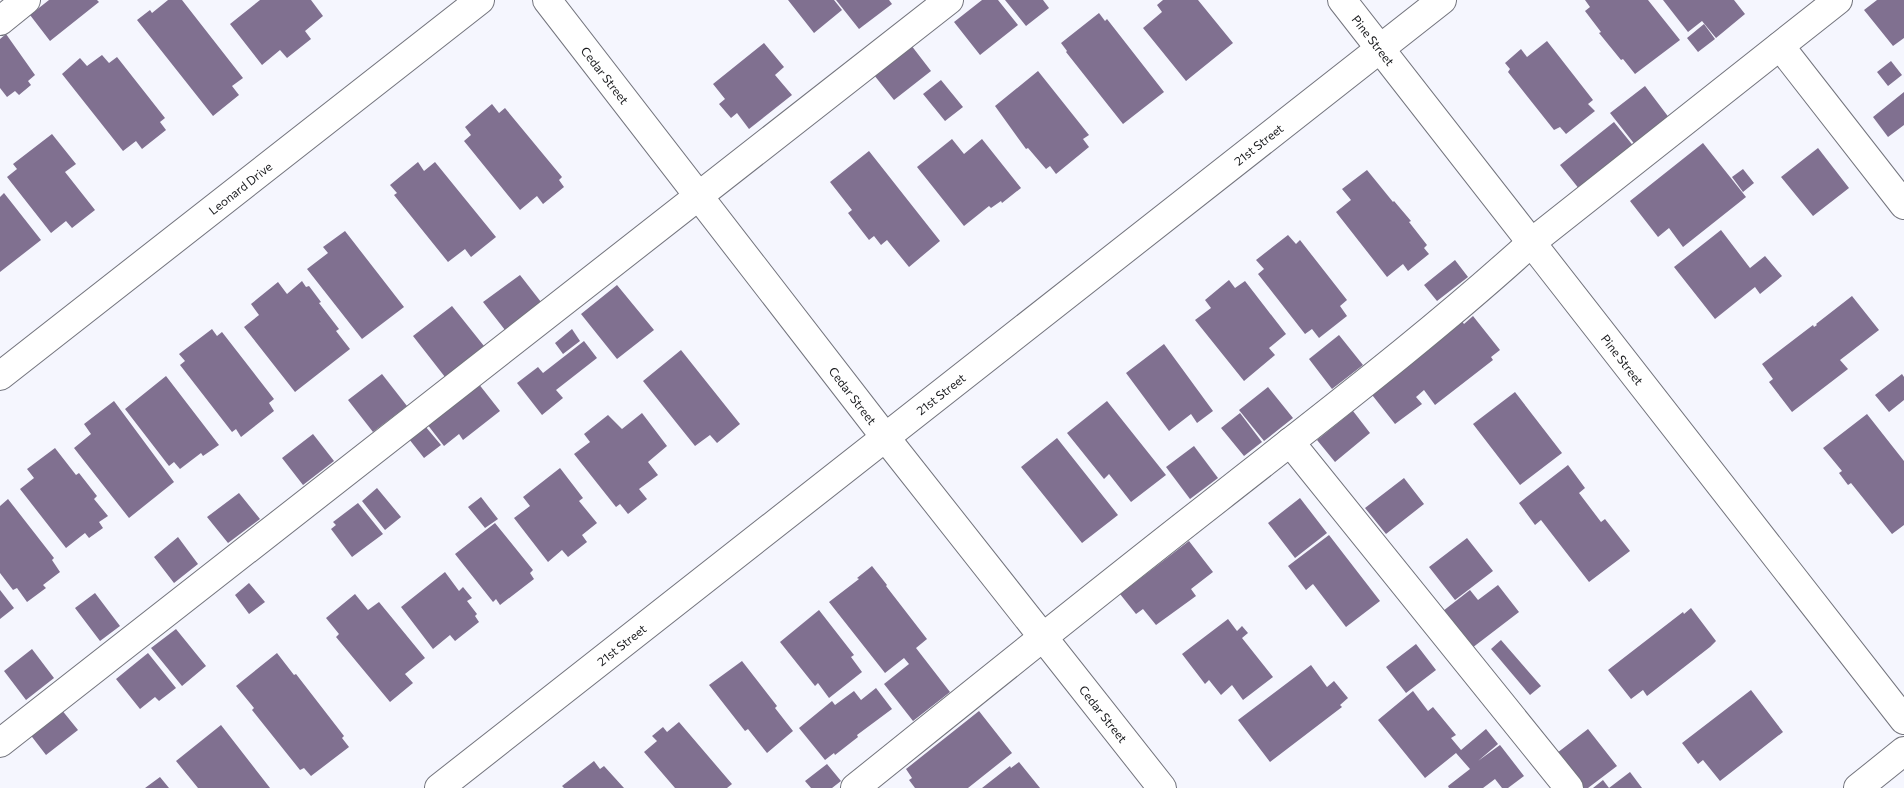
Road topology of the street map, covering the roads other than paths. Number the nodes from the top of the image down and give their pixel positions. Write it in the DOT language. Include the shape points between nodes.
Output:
graph roads {
  1 [pos="26,0"];
  2 [pos="480,0"];
  3 [pos="547,0"];
  4 [pos="949,0"];
  5 [pos="1342,0"];
  6 [pos="1442,0"];
  7 [pos="1838,0"];
  8 [pos="0,21"];
  9 [pos="1780,46"];
  10 [pos="1380,48"];
  11 [pos="698,196"];
  12 [pos="1904,205"];
  13 [pos="1532,242"];
  14 [pos="0,376"];
  15 [pos="885,437"];
  16 [pos="1290,442"];
  17 [pos="1043,636"];
  18 [pos="1904,720"];
  19 [pos="0,742"];
  20 [pos="1904,751"];
  21 [pos="439,788"];
  22 [pos="855,788"];
  23 [pos="1162,788"];
  24 [pos="1569,788"];
  25 [pos="1858,788"];
  1 -- 8 [label="street"];
  2 -- 14 [label="street, Leonard Drive"];
  3 -- 11 [label="street, Cedar Street"];
  4 -- 11 [label="street"];
  5 -- 10 [label="street, Pine Street"];
  6 -- 10 [label="street, 21st Street"];
  7 -- 9 [label="street"];
  9 -- 12 [label="street"];
  9 -- 13 [label="street"];
  10 -- 13 [label="street, Pine Street"];
  10 -- 15 [label="street, 21st Street"];
  11 -- 15 [label="street, Cedar Street"];
  11 -- 19 [label="street"];
  13 -- 16 [label="street"];
  13 -- 18 [label="street, Pine Street"];
  15 -- 17 [label="street, Cedar Street"];
  15 -- 21 [label="street, 21st Street"];
  16 -- 17 [label="street"];
  16 -- 24 [label="street"];
  17 -- 22 [label="street"];
  17 -- 23 [label="street, Cedar Street"];
  20 -- 25 [label="street"];
}
